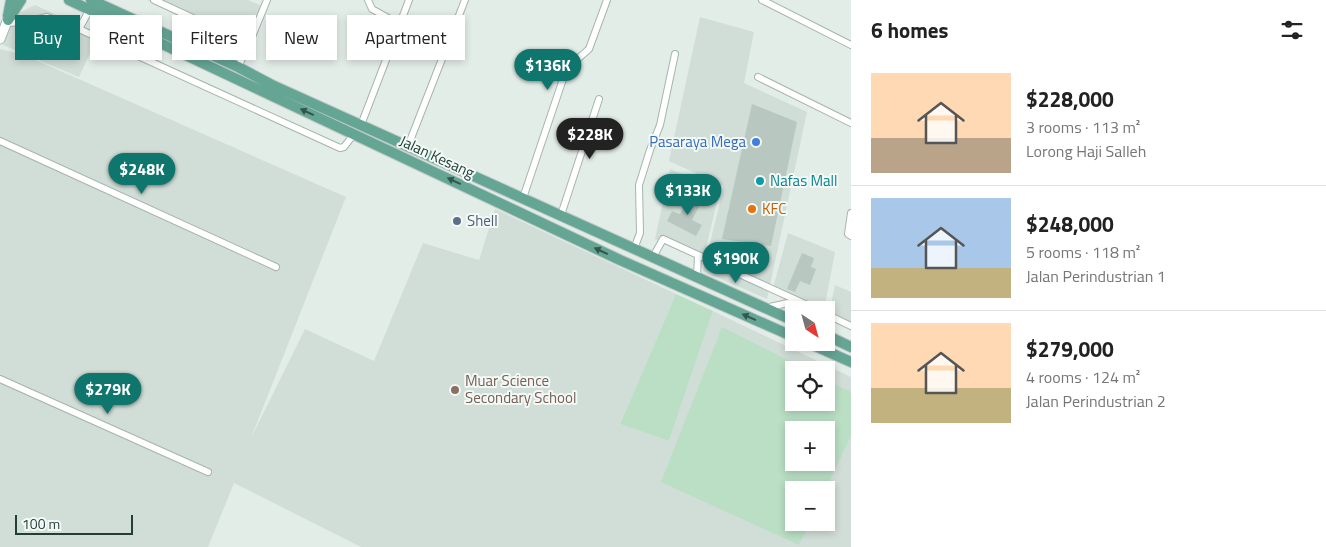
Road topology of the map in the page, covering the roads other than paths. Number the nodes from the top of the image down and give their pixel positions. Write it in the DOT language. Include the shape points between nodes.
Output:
graph roads {
  1 [pos="11,0"];
  2 [pos="16,0"];
  3 [pos="21,0"];
  4 [pos="69,0"];
  5 [pos="154,0"];
  6 [pos="267,0"];
  7 [pos="368,0"];
  8 [pos="408,0"];
  9 [pos="465,0"];
  10 [pos="607,0"];
  11 [pos="762,0"];
  12 [pos="89,9"];
  13 [pos="186,15"];
  14 [pos="383,15"];
  15 [pos="402,15"];
  16 [pos="7,22"];
  17 [pos="15,22"];
  18 [pos="80,27"];
  19 [pos="256,27"];
  20 [pos="0,39"];
  21 [pos="851,45"];
  22 [pos="675,54"];
  23 [pos="241,60"];
  24 [pos="385,60"];
  25 [pos="238,67"];
  26 [pos="758,77"];
  27 [pos="599,99"];
  28 [pos="851,123"];
  29 [pos="361,124"];
  30 [pos="353,136"];
  31 [pos="0,141"];
  32 [pos="408,146"];
  33 [pos="523,198"];
  34 [pos="851,213"];
  35 [pos="560,215"];
  36 [pos="849,235"];
  37 [pos="634,248"];
  38 [pos="698,255"];
  39 [pos="653,257"];
  40 [pos="276,268"];
  41 [pos="697,277"];
  42 [pos="798,301"];
  43 [pos="785,304"];
  44 [pos="764,308"];
  45 [pos="785,317"];
  46 [pos="835,318"];
  47 [pos="851,326"];
  48 [pos="785,333"];
  49 [pos="835,339"];
  50 [pos="851,347"];
  51 [pos="826,351"];
  52 [pos="851,362"];
  53 [pos="0,379"];
  54 [pos="208,472"];
  1 -- 16 [label="main road"];
  2 -- 16 [label="street"];
  3 -- 16 [label="main road"];
  4 -- 12 [label="main road, Jalan Kesang"];
  5 -- 13 [label="street"];
  6 -- 19 [label="street"];
  7 -- 14 [label="street" via="372,9"];
  8 -- 15 [label="street"];
  9 -- 32 [label="street"];
  10 -- 33 [label="street" via="589,50 565,72"];
  11 -- 21 [label="street"];
  12 -- 18 [label="street"];
  12 -- 25 [label="main road, Jalan Kesang"];
  30 -- 12 [label="main road, Jalan Kesang, one-way"];
  16 -- 17 [label="street"];
  16 -- 20 [label="street"];
  18 -- 30 [label="street" via="340,148"];
  22 -- 37 [label="street" via="660,125 640,185 640,233"];
  23 -- 25 [label="street"];
  24 -- 29 [label="street"];
  25 -- 29 [label="main road, Jalan Kesang"];
  26 -- 28 [label="street"];
  27 -- 35 [label="street"];
  29 -- 32 [label="main road, Jalan Kesang"];
  48 -- 30 [label="main road, Jalan Kesang, one-way"];
  31 -- 40 [label="street"];
  32 -- 33 [label="main road, Jalan Kesang"];
  33 -- 35 [label="main road, Jalan Kesang"];
  34 -- 36 [label="street"];
  35 -- 37 [label="main road, Jalan Kesang"];
  37 -- 39 [label="main road, Jalan Kesang"];
  38 -- 39 [label="street" via="663,239"];
  38 -- 41 [label="street"];
  38 -- 42 [label="street"];
  39 -- 41 [label="main road, Jalan Kesang"];
  41 -- 44 [label="main road, Jalan Kesang"];
  43 -- 44 [label="street"];
  44 -- 45 [label="main road, Jalan Kesang"];
  46 -- 47 [label="street"];
  49 -- 50 [label="main road"];
  51 -- 52 [label="main road"];
  53 -- 54 [label="street"];
}
